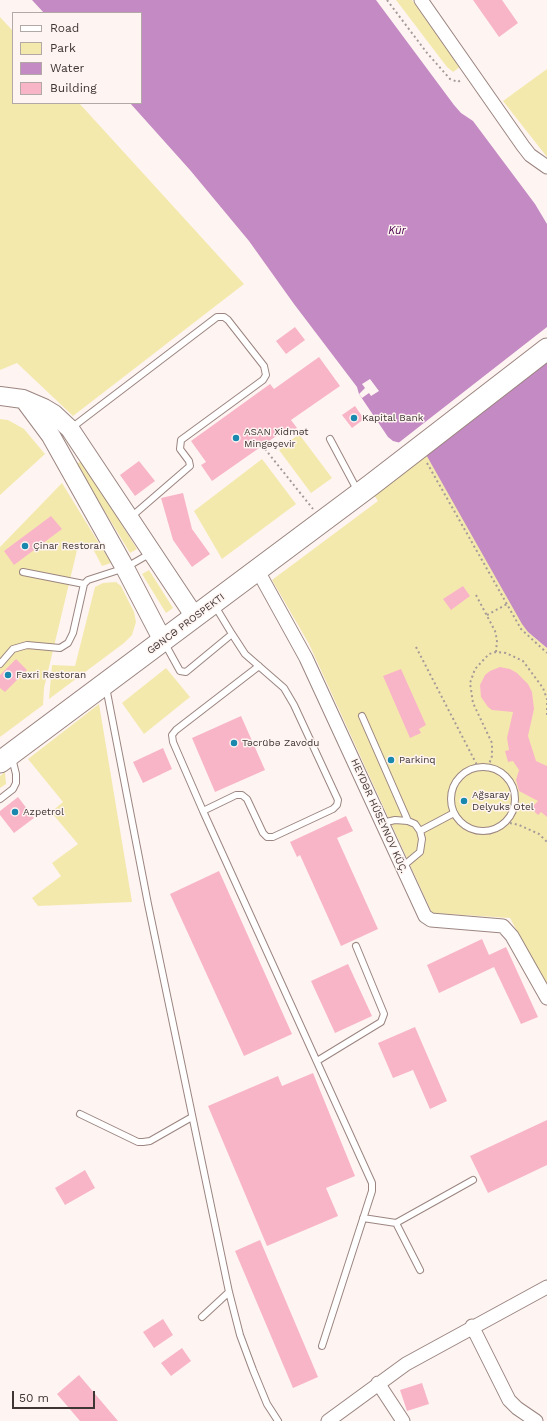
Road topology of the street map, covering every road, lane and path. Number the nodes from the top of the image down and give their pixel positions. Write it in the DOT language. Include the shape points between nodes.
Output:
graph roads {
  1 [pos="386,0"];
  2 [pos="420,0"];
  3 [pos="472,73"];
  4 [pos="547,168"];
  5 [pos="547,336"];
  6 [pos="547,348"];
  7 [pos="0,396"];
  8 [pos="23,399"];
  9 [pos="70,429"];
  10 [pos="330,439"];
  11 [pos="265,449"];
  12 [pos="427,463"];
  13 [pos="363,482"];
  14 [pos="316,513"];
  15 [pos="129,519"];
  16 [pos="151,553"];
  17 [pos="125,568"];
  18 [pos="258,571"];
  19 [pos="23,572"];
  20 [pos="84,584"];
  21 [pos="476,595"];
  22 [pos="214,604"];
  23 [pos="507,604"];
  24 [pos="192,613"];
  25 [pos="487,615"];
  26 [pos="232,634"];
  27 [pos="160,636"];
  28 [pos="416,647"];
  29 [pos="496,652"];
  30 [pos="547,653"];
  31 [pos="0,664"];
  32 [pos="259,666"];
  33 [pos="105,684"];
  34 [pos="362,716"];
  35 [pos="547,717"];
  36 [pos="4,755"];
  37 [pos="478,767"];
  38 [pos="488,767"];
  39 [pos="0,799"];
  40 [pos="203,811"];
  41 [pos="454,813"];
  42 [pos="408,821"];
  43 [pos="505,822"];
  44 [pos="382,823"];
  45 [pos="420,831"];
  46 [pos="547,842"];
  47 [pos="402,867"];
  48 [pos="356,946"];
  49 [pos="547,998"];
  50 [pos="317,1061"];
  51 [pos="80,1114"];
  52 [pos="192,1117"];
  53 [pos="473,1180"];
  54 [pos="363,1218"];
  55 [pos="396,1223"];
  56 [pos="420,1270"];
  57 [pos="547,1287"];
  58 [pos="229,1292"];
  59 [pos="202,1316"];
  60 [pos="472,1326"];
  61 [pos="322,1346"];
  62 [pos="378,1383"];
  63 [pos="278,1421"];
  64 [pos="328,1421"];
  65 [pos="404,1421"];
  66 [pos="536,1421"];
  1 -- 3 [label="path" via="450,79 458,82"];
  2 -- 3 [label="street"];
  3 -- 4 [label="street" via="530,155"];
  5 -- 13 [label="main road"];
  6 -- 13 [label="main road"];
  7 -- 8 [label="main road"];
  8 -- 9 [label="main road" via="49,411"];
  8 -- 17 [label="main road" via="51,436"];
  9 -- 15 [label="main road"];
  9 -- 15 [label="lane" via="217,317 228,320 264,366 266,375 263,380 181,440 180,449 190,466"];
  10 -- 13 [label="lane"];
  11 -- 14 [label="path"];
  12 -- 23 [label="path"];
  13 -- 14 [label="main road, GƏNCƏ PROSPEKTI"];
  13 -- 18 [label="main road, GƏNCƏ PROSPEKTI"];
  14 -- 24 [label="main road, GƏNCƏ PROSPEKTI"];
  15 -- 16 [label="main road"];
  16 -- 17 [label="lane"];
  16 -- 24 [label="main road"];
  17 -- 20 [label="lane" via="93,577"];
  17 -- 27 [label="main road"];
  18 -- 22 [label="main road, GƏNCƏ PROSPEKTI"];
  18 -- 44 [label="street, HEYDƏR HÜSEYNOV KÜÇ." via="306,658"];
  19 -- 20 [label="lane"];
  20 -- 31 [label="lane" via="73,633 68,643 60,648 27,645 13,649"];
  21 -- 25 [label="path"];
  22 -- 24 [label="main road, GƏNCƏ PROSPEKTI"];
  22 -- 26 [label="lane"];
  23 -- 25 [label="path"];
  23 -- 30 [label="path" via="521,629"];
  24 -- 27 [label="main road, GƏNCƏ PROSPEKTI"];
  25 -- 29 [label="path" via="495,631"];
  26 -- 27 [label="lane" via="182,672"];
  26 -- 32 [label="lane" via="245,654"];
  27 -- 33 [label="main road, GƏNCƏ PROSPEKTI"];
  27 -- 36 [label="main road, GƏNCƏ PROSPEKTI"];
  28 -- 37 [label="path"];
  29 -- 35 [label="path" via="506,653 523,661 547,699"];
  29 -- 38 [label="path" via="489,654 475,669 470,683 473,703 492,743 492,756"];
  32 -- 40 [label="lane" via="172,735"];
  32 -- 40 [label="lane" via="284,688 294,705 338,800 337,805 273,837 263,833 247,799 242,795 236,795"];
  33 -- 36 [label="main road, GƏNCƏ PROSPEKTI"];
  33 -- 52 [label="lane"];
  34 -- 42 [label="lane"];
  36 -- 39 [label="lane" via="16,774 16,783 13,789"];
  37 -- 38 [label="lane"];
  37 -- 41 [label="lane" via="465,773 454,784 451,793"];
  38 -- 43 [label="lane" via="506,777 515,794 511,814"];
  40 -- 50 [label="lane"];
  41 -- 43 [label="lane" via="468,827 477,830 497,828"];
  41 -- 45 [label="lane"];
  42 -- 44 [label="lane" via="394,820"];
  42 -- 45 [label="lane" via="415,824"];
  43 -- 46 [label="path" via="539,834"];
  44 -- 47 [label="street, HEYDƏR HÜSEYNOV KÜÇ."];
  45 -- 47 [label="lane" via="420,852"];
  47 -- 49 [label="street, HEYDƏR HÜSEYNOV KÜÇ." via="421,910 431,920 504,926"];
  48 -- 50 [label="lane" via="384,1014 381,1022"];
  50 -- 54 [label="lane" via="372,1183"];
  51 -- 52 [label="lane" via="138,1142 150,1141"];
  52 -- 58 [label="lane"];
  53 -- 55 [label="lane"];
  54 -- 55 [label="lane"];
  54 -- 61 [label="lane"];
  55 -- 56 [label="lane"];
  57 -- 60 [label="street"];
  58 -- 59 [label="lane"];
  58 -- 63 [label="lane" via="240,1335 253,1370 267,1404"];
  60 -- 62 [label="street"];
  60 -- 66 [label="street" via="509,1400"];
  62 -- 64 [label="street"];
  62 -- 65 [label="street"];
}
